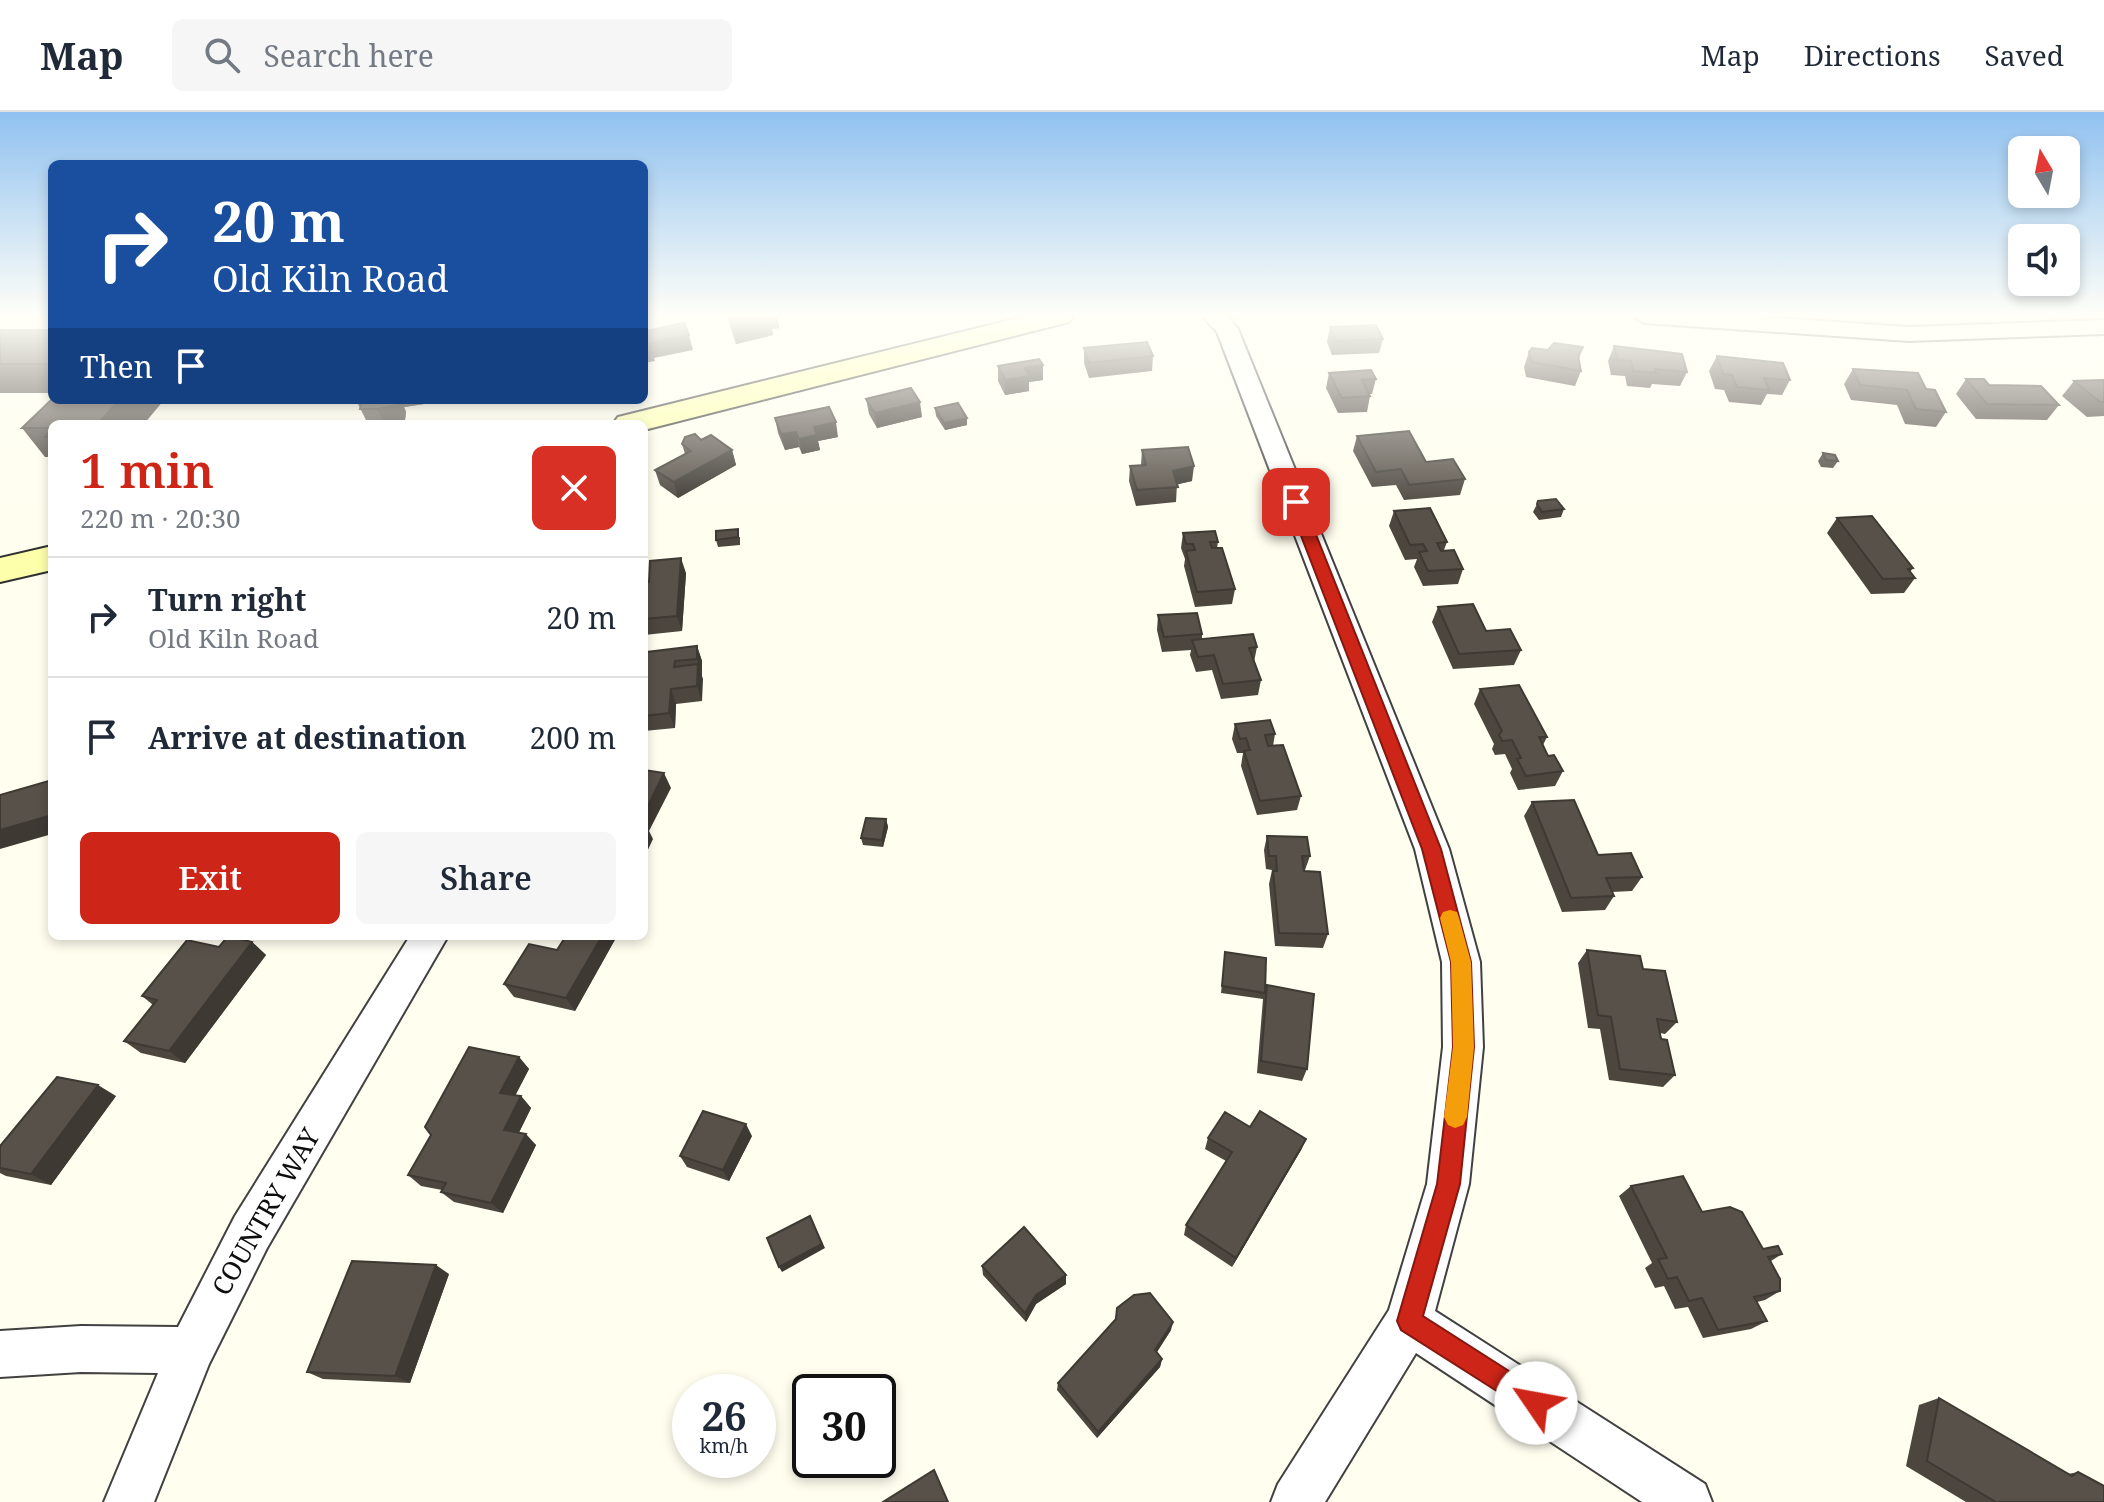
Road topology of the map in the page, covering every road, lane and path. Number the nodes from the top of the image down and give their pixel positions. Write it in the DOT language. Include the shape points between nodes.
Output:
graph roads {
  1 [pos="801,381"];
  2 [pos="1247,381"];
  3 [pos="645,420"];
  4 [pos="48,559"];
  5 [pos="0,570"];
  6 [pos="428,940"];
  7 [pos="1409,1321"];
  8 [pos="191,1350"];
  9 [pos="0,1354"];
  10 [pos="129,1502"];
  11 [pos="1296,1502"];
  12 [pos="1687,1502"];
  1 -- 3 [label="main road"];
  2 -- 7 [label="street" via="1432,849 1461,962 1463,1047 1448,1184"];
  4 -- 5 [label="main road"];
  6 -- 8 [label="street, COUNTRY WAY" via="251,1232"];
  7 -- 11 [label="street"];
  7 -- 12 [label="street"];
  8 -- 9 [label="street"];
  8 -- 10 [label="street, COUNTRY WAY"];
}
